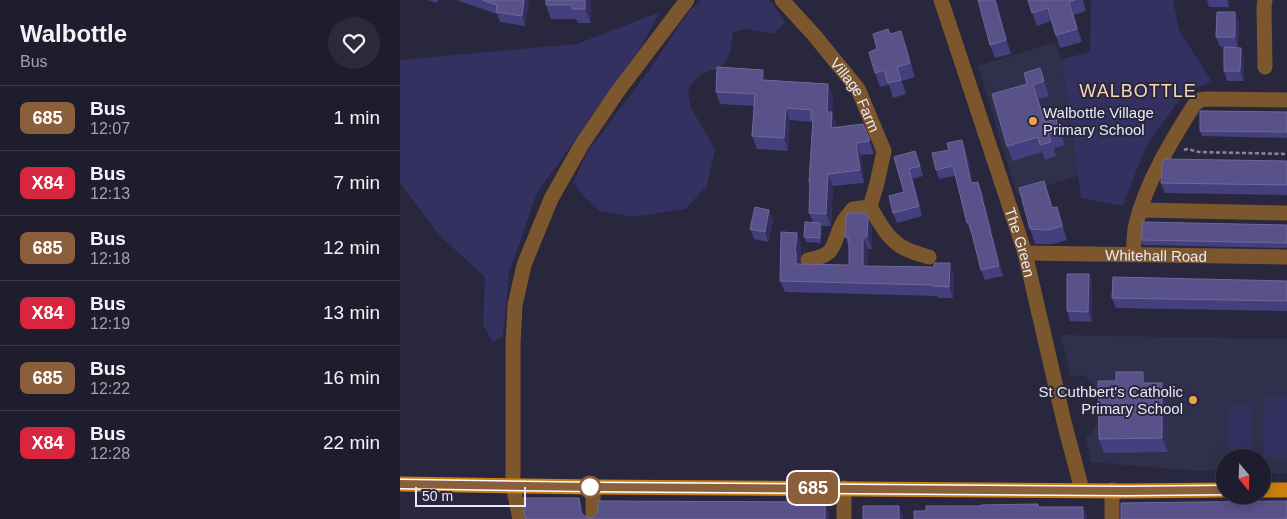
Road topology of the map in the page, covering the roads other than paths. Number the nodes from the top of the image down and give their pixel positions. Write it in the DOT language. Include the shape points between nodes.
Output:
graph roads {
  1 [pos="687,0"];
  2 [pos="782,0"];
  3 [pos="941,0"];
  4 [pos="1265,0"];
  5 [pos="1265,67"];
  6 [pos="1287,100"];
  7 [pos="870,207"];
  8 [pos="1140,210"];
  9 [pos="1287,212"];
  10 [pos="1025,253"];
  11 [pos="1133,255"];
  12 [pos="929,257"];
  13 [pos="1287,257"];
  14 [pos="808,260"];
  15 [pos="400,484"];
  16 [pos="513,486"];
  17 [pos="592,487"];
  18 [pos="844,488"];
  19 [pos="1082,490"];
  20 [pos="1112,490"];
  21 [pos="1216,490"];
  22 [pos="1271,490"];
  23 [pos="1287,490"];
  24 [pos="520,519"];
  25 [pos="593,519"];
  26 [pos="844,519"];
  27 [pos="1112,519"];
  1 -- 16 [label="street" via="582,144 550,199 524,265 515,305 512,344"];
  2 -- 7 [label="street, Village Farm" via="858,89 884,151"];
  3 -- 10 [label="street, The Green"];
  4 -- 5 [label="street"];
  6 -- 8 [label="street" via="1200,100 1165,152"];
  7 -- 12 [label="street" via="900,246"];
  7 -- 14 [label="street" via="853,209 843,221 832,250"];
  8 -- 9 [label="street"];
  8 -- 11 [label="street"];
  10 -- 11 [label="street, Whitehall Road"];
  10 -- 19 [label="street, The Green"];
  11 -- 13 [label="street, Whitehall Road"];
  15 -- 16 [label="main road"];
  16 -- 17 [label="main road"];
  16 -- 24 [label="street"];
  17 -- 18 [label="main road"];
  17 -- 25 [label="street"];
  18 -- 19 [label="main road"];
  18 -- 26 [label="street"];
  19 -- 20 [label="main road"];
  20 -- 21 [label="main road"];
  20 -- 27 [label="street"];
  22 -- 23 [label="main road"];
}
